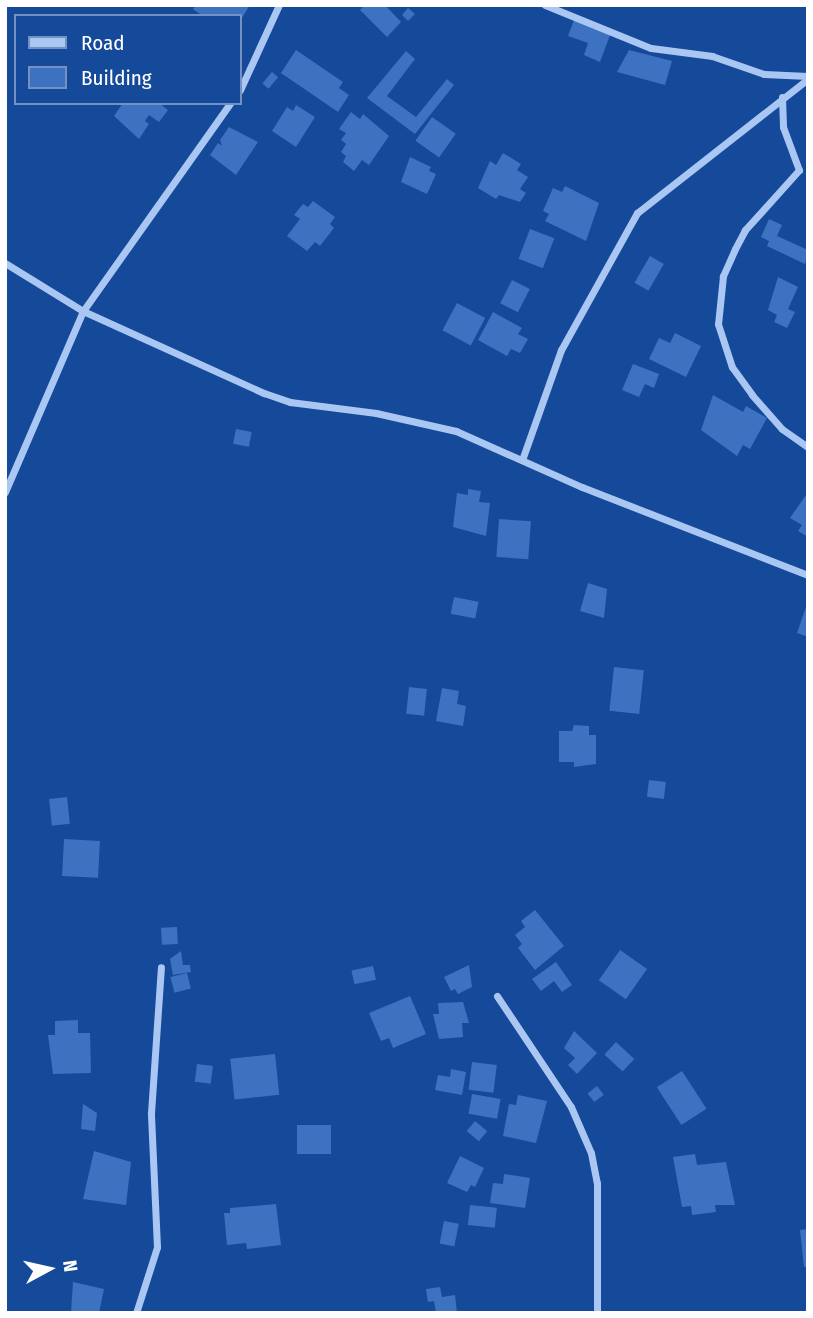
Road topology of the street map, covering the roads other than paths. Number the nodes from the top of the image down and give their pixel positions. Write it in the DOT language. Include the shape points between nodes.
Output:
graph roads {
  1 [pos="279,5"];
  2 [pos="545,5"];
  3 [pos="808,77"];
  4 [pos="242,86"];
  5 [pos="782,97"];
  6 [pos="229,105"];
  7 [pos="5,263"];
  8 [pos="83,311"];
  9 [pos="808,447"];
  10 [pos="522,460"];
  11 [pos="5,492"];
  12 [pos="808,575"];
  13 [pos="161,967"];
  14 [pos="497,996"];
  15 [pos="136,1313"];
  16 [pos="597,1313"];
  1 -- 4 [label="street"];
  2 -- 3 [label="street" via="651,48 712,56 764,74"];
  3 -- 5 [label="street"];
  5 -- 9 [label="street" via="783,127 799,170 745,230 723,276 719,324 729,360 752,395 782,429"];
  5 -- 10 [label="street" via="637,213 561,349"];
  6 -- 8 [label="street"];
  7 -- 8 [label="street"];
  8 -- 10 [label="street" via="290,402 421,422 456,431"];
  8 -- 11 [label="street"];
  10 -- 12 [label="street"];
  13 -- 15 [label="street" via="151,1114 157,1247"];
  14 -- 16 [label="street" via="571,1107 591,1153 597,1183"];
}
